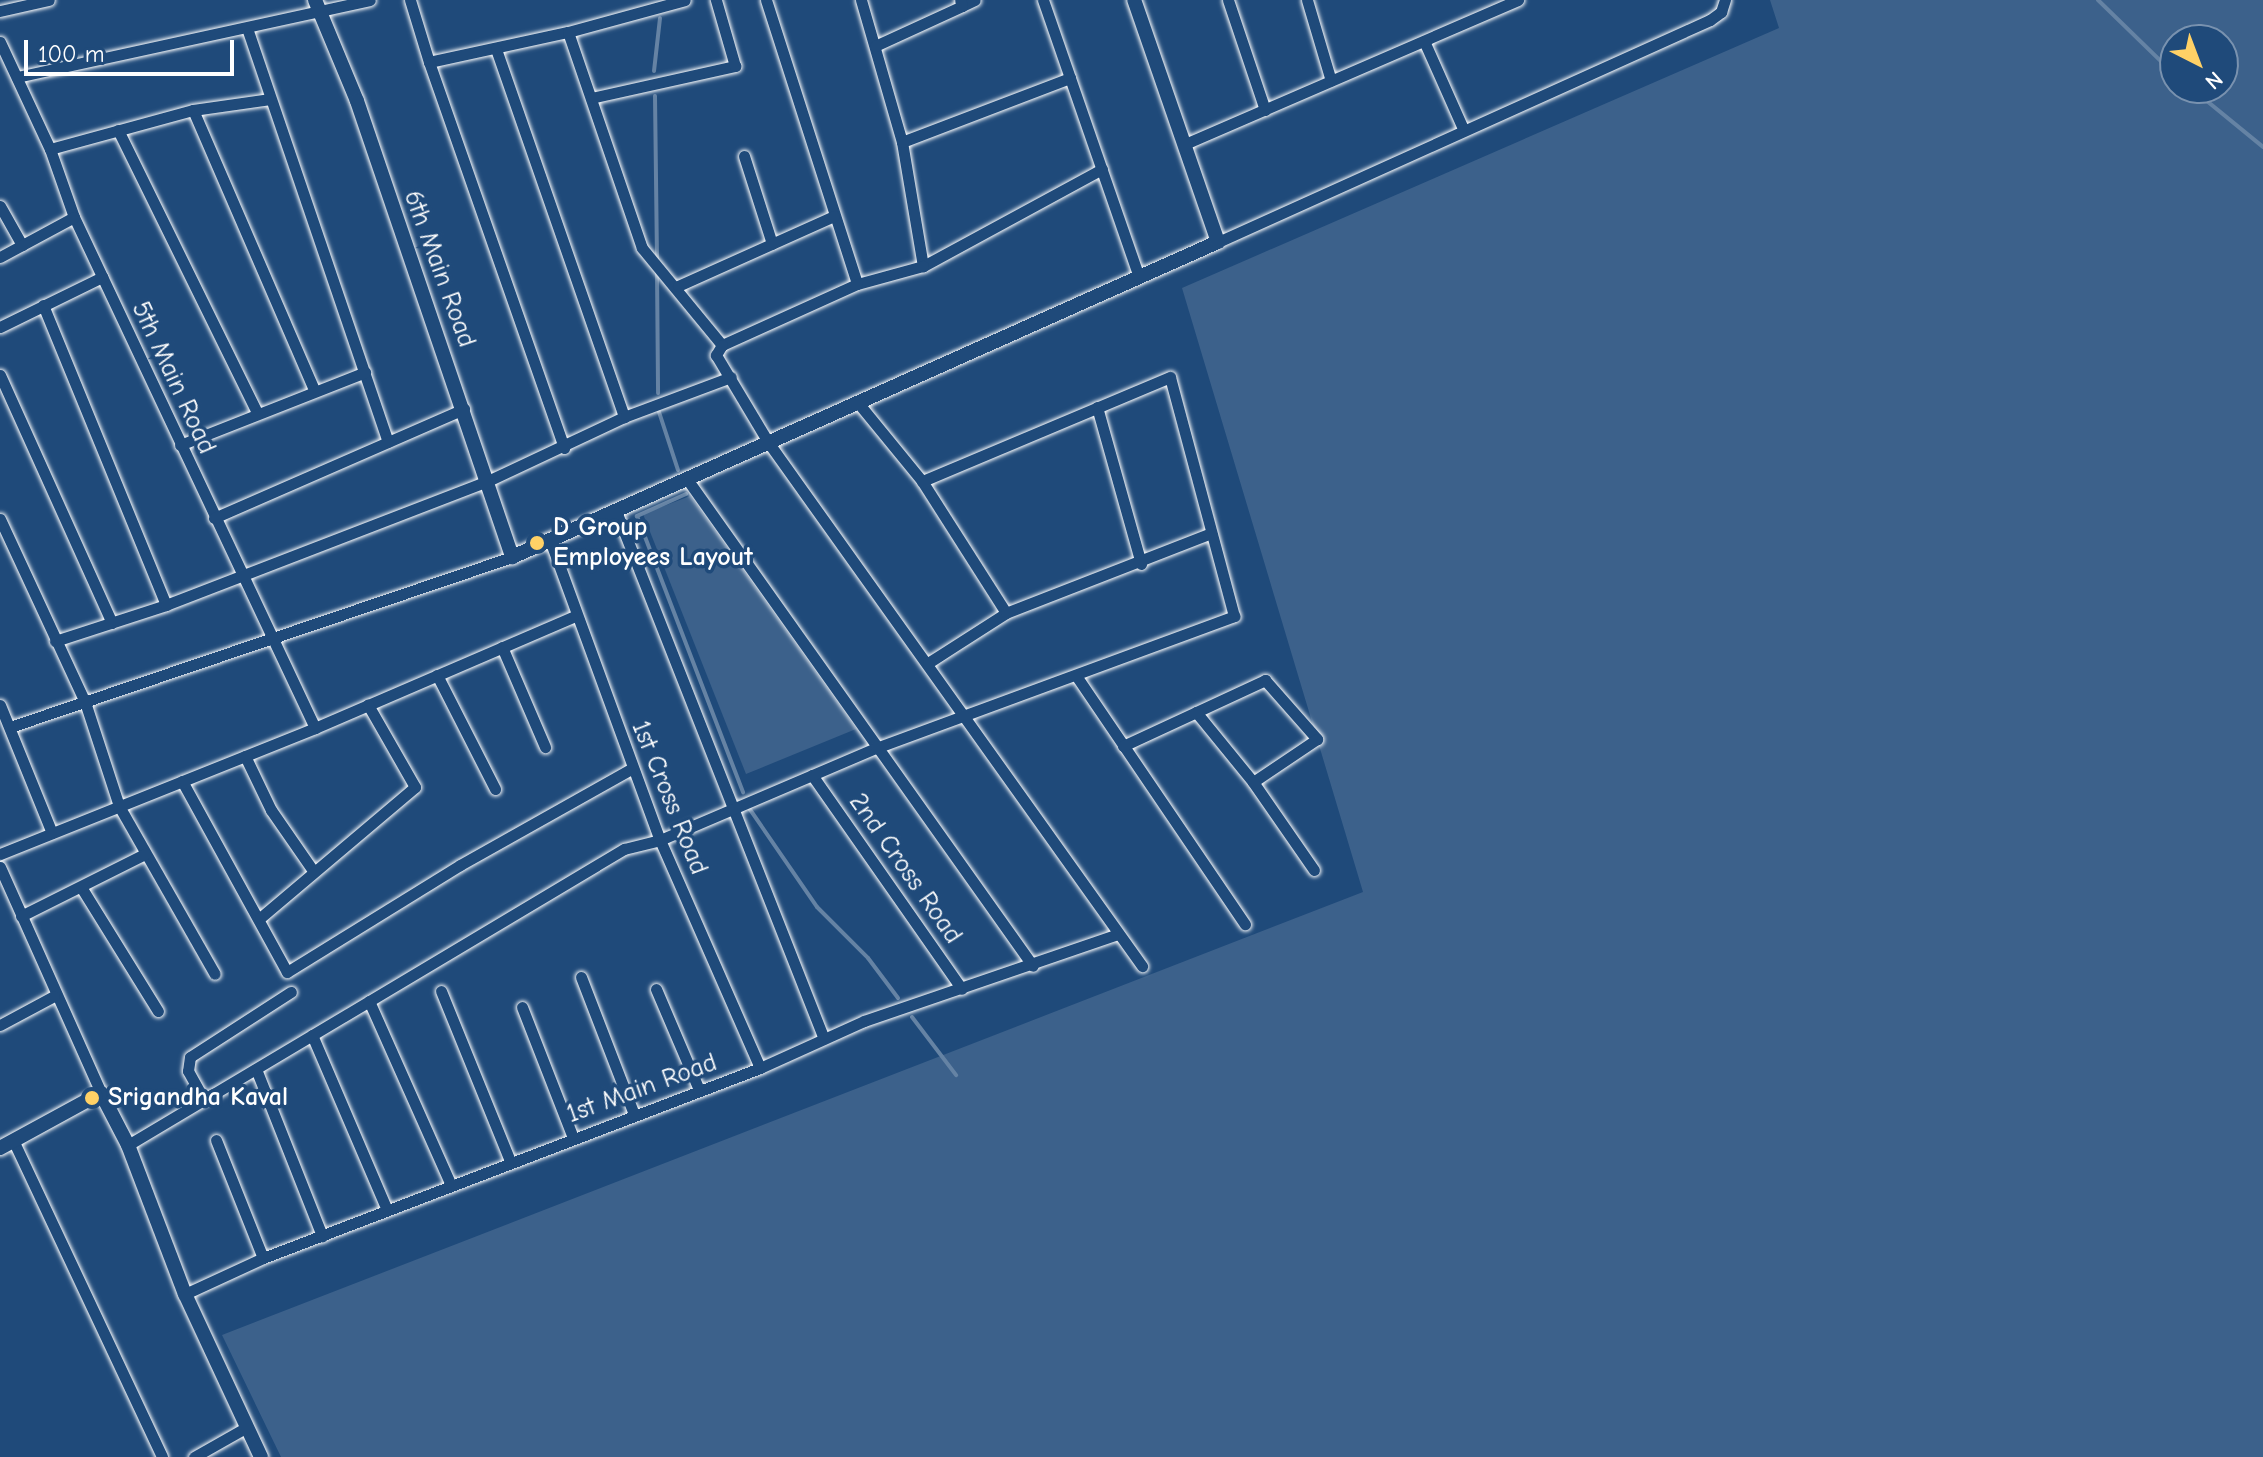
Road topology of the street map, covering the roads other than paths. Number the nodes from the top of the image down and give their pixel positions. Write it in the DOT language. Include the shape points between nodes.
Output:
graph roads {
  1 [pos="49,0"];
  2 [pos="370,0"];
  3 [pos="410,0"];
  4 [pos="685,0"];
  5 [pos="716,0"];
  6 [pos="766,0"];
  7 [pos="861,0"];
  8 [pos="975,0"];
  9 [pos="1043,0"];
  10 [pos="1134,0"];
  11 [pos="1228,0"];
  12 [pos="1307,0"];
  13 [pos="1518,0"];
  14 [pos="1725,0"];
  15 [pos="961,3"];
  16 [pos="319,6"];
  17 [pos="0,11"];
  18 [pos="248,31"];
  19 [pos="568,32"];
  20 [pos="1424,41"];
  21 [pos="0,42"];
  22 [pos="875,46"];
  23 [pos="496,49"];
  24 [pos="429,62"];
  25 [pos="17,77"];
  26 [pos="1070,78"];
  27 [pos="1331,81"];
  28 [pos="591,98"];
  29 [pos="270,99"];
  30 [pos="193,110"];
  31 [pos="1265,110"];
  32 [pos="118,130"];
  33 [pos="1464,131"];
  34 [pos="902,142"];
  35 [pos="1185,144"];
  36 [pos="50,149"];
  37 [pos="744,156"];
  38 [pos="1102,169"];
  39 [pos="0,206"];
  40 [pos="834,216"];
  41 [pos="74,217"];
  42 [pos="1218,242"];
  43 [pos="772,244"];
  44 [pos="22,245"];
  45 [pos="0,257"];
  46 [pos="923,266"];
  47 [pos="102,277"];
  48 [pos="1139,277"];
  49 [pos="857,284"];
  50 [pos="678,286"];
  51 [pos="43,305"];
  52 [pos="0,327"];
  53 [pos="722,345"];
  54 [pos="365,372"];
  55 [pos="0,375"];
  56 [pos="731,377"];
  57 [pos="314,389"];
  58 [pos="859,404"];
  59 [pos="1097,407"];
  60 [pos="464,409"];
  61 [pos="257,413"];
  62 [pos="624,417"];
  63 [pos="388,442"];
  64 [pos="768,442"];
  65 [pos="180,445"];
  66 [pos="564,448"];
  67 [pos="687,479"];
  68 [pos="488,481"];
  69 [pos="922,481"];
  70 [pos="616,511"];
  71 [pos="214,518"];
  72 [pos="0,519"];
  73 [pos="1211,533"];
  74 [pos="550,540"];
  75 [pos="5,542"];
  76 [pos="512,557"];
  77 [pos="1141,564"];
  78 [pos="240,574"];
  79 [pos="166,605"];
  80 [pos="1006,613"];
  81 [pos="575,616"];
  82 [pos="112,623"];
  83 [pos="270,639"];
  84 [pos="55,641"];
  85 [pos="502,647"];
  86 [pos="928,663"];
  87 [pos="437,675"];
  88 [pos="1077,677"];
  89 [pos="85,702"];
  90 [pos="0,705"];
  91 [pos="368,705"];
  92 [pos="1196,712"];
  93 [pos="961,717"];
  94 [pos="10,727"];
  95 [pos="315,728"];
  96 [pos="1123,746"];
  97 [pos="545,747"];
  98 [pos="876,748"];
  99 [pos="245,756"];
  100 [pos="633,768"];
  101 [pos="812,775"];
  102 [pos="182,781"];
  103 [pos="1253,782"];
  104 [pos="495,789"];
  105 [pos="119,806"];
  106 [pos="731,810"];
  107 [pos="52,833"];
  108 [pos="660,840"];
  109 [pos="0,854"];
  110 [pos="145,854"];
  111 [pos="0,867"];
  112 [pos="1314,870"];
  113 [pos="314,872"];
  114 [pos="81,887"];
  115 [pos="21,916"];
  116 [pos="260,918"];
  117 [pos="1245,924"];
  118 [pos="1118,934"];
  119 [pos="1033,966"];
  120 [pos="1142,966"];
  121 [pos="215,974"];
  122 [pos="581,977"];
  123 [pos="656,989"];
  124 [pos="962,989"];
  125 [pos="441,991"];
  126 [pos="291,992"];
  127 [pos="54,996"];
  128 [pos="369,1001"];
  129 [pos="522,1007"];
  130 [pos="158,1011"];
  131 [pos="0,1025"];
  132 [pos="312,1035"];
  133 [pos="824,1039"];
  134 [pos="760,1068"];
  135 [pos="256,1069"];
  136 [pos="699,1090"];
  137 [pos="101,1093"];
  138 [pos="203,1098"];
  139 [pos="634,1114"];
  140 [pos="573,1138"];
  141 [pos="216,1140"];
  142 [pos="7,1144"];
  143 [pos="128,1145"];
  144 [pos="510,1161"];
  145 [pos="451,1185"];
  146 [pos="387,1210"];
  147 [pos="322,1236"];
  148 [pos="263,1258"];
  149 [pos="185,1294"];
  150 [pos="247,1427"];
  151 [pos="162,1457"];
  152 [pos="194,1457"];
  153 [pos="261,1457"];
  1 -- 17 [label="street"];
  2 -- 16 [label="street"];
  3 -- 24 [label="street"];
  4 -- 19 [label="street"];
  5 -- 28 [label="street" via="735,66"];
  6 -- 40 [label="street"];
  7 -- 22 [label="street"];
  8 -- 15 [label="street"];
  9 -- 26 [label="street"];
  10 -- 35 [label="street"];
  11 -- 31 [label="street"];
  12 -- 27 [label="street"];
  13 -- 20 [label="street"];
  14 -- 33 [label="street" via="1710,20"];
  15 -- 22 [label="street"];
  16 -- 18 [label="street"];
  16 -- 60 [label="street, 6th Main Road"];
  18 -- 25 [label="street"];
  18 -- 29 [label="street"];
  19 -- 23 [label="street"];
  19 -- 28 [label="street"];
  20 -- 27 [label="street"];
  20 -- 33 [label="street"];
  21 -- 25 [label="street, 5th Main Road"];
  22 -- 34 [label="street"];
  23 -- 24 [label="street"];
  23 -- 62 [label="street"];
  24 -- 66 [label="street"];
  25 -- 36 [label="street, 5th Main Road"];
  26 -- 34 [label="street"];
  26 -- 38 [label="street"];
  27 -- 31 [label="street"];
  28 -- 50 [label="street" via="642,248"];
  29 -- 30 [label="street"];
  29 -- 54 [label="street"];
  30 -- 32 [label="street"];
  30 -- 57 [label="street"];
  31 -- 35 [label="street"];
  32 -- 36 [label="street"];
  32 -- 61 [label="street"];
  33 -- 42 [label="street"];
  34 -- 46 [label="street"];
  35 -- 42 [label="street"];
  36 -- 41 [label="street, 5th Main Road"];
  37 -- 43 [label="street"];
  38 -- 46 [label="street"];
  38 -- 48 [label="street"];
  39 -- 44 [label="street"];
  40 -- 43 [label="street"];
  40 -- 49 [label="street"];
  41 -- 44 [label="street"];
  41 -- 47 [label="street, 5th Main Road"];
  42 -- 48 [label="street"];
  43 -- 50 [label="street"];
  44 -- 45 [label="street"];
  46 -- 49 [label="street"];
  47 -- 51 [label="street"];
  47 -- 65 [label="street, 5th Main Road"];
  48 -- 58 [label="street"];
  49 -- 53 [label="street"];
  50 -- 53 [label="street"];
  51 -- 52 [label="street"];
  51 -- 79 [label="street"];
  53 -- 56 [label="street" via="716,355"];
  54 -- 57 [label="street"];
  54 -- 63 [label="street"];
  55 -- 82 [label="street"];
  56 -- 62 [label="street"];
  56 -- 64 [label="street"];
  57 -- 61 [label="street"];
  58 -- 64 [label="street"];
  58 -- 69 [label="street"];
  59 -- 69 [label="street"];
  59 -- 73 [label="street" via="1170,377"];
  59 -- 77 [label="street"];
  60 -- 63 [label="street"];
  60 -- 68 [label="street, 6th Main Road"];
  61 -- 65 [label="street"];
  62 -- 66 [label="street"];
  63 -- 71 [label="street"];
  64 -- 67 [label="street"];
  64 -- 86 [label="street"];
  65 -- 71 [label="street, 5th Main Road"];
  66 -- 68 [label="street"];
  67 -- 70 [label="street"];
  67 -- 98 [label="street"];
  68 -- 76 [label="street, 6th Main Road"];
  68 -- 78 [label="street"];
  69 -- 80 [label="street"];
  70 -- 74 [label="street"];
  70 -- 106 [label="street"];
  71 -- 78 [label="street, 5th Main Road"];
  72 -- 75 [label="street"];
  73 -- 77 [label="street"];
  73 -- 88 [label="street" via="1234,616"];
  74 -- 76 [label="street"];
  74 -- 81 [label="street, 1st Cross Road"];
  75 -- 84 [label="street"];
  76 -- 83 [label="street"];
  77 -- 80 [label="street"];
  78 -- 79 [label="street"];
  78 -- 83 [label="street, 5th Main Road"];
  79 -- 82 [label="street"];
  80 -- 86 [label="street"];
  81 -- 85 [label="street"];
  81 -- 100 [label="street, 1st Cross Road"];
  82 -- 84 [label="street"];
  83 -- 89 [label="street"];
  83 -- 95 [label="street, 5th Main Road"];
  84 -- 89 [label="street"];
  85 -- 87 [label="street"];
  85 -- 97 [label="street"];
  86 -- 93 [label="street"];
  87 -- 91 [label="street"];
  87 -- 104 [label="street"];
  88 -- 93 [label="street"];
  88 -- 96 [label="street"];
  89 -- 94 [label="street"];
  89 -- 105 [label="street"];
  90 -- 94 [label="street"];
  91 -- 95 [label="street"];
  91 -- 113 [label="street" via="415,787"];
  92 -- 96 [label="street"];
  92 -- 103 [label="street"];
  92 -- 103 [label="street" via="1265,680 1317,739"];
  93 -- 98 [label="street"];
  93 -- 118 [label="street"];
  94 -- 107 [label="street"];
  95 -- 99 [label="street"];
  96 -- 117 [label="street"];
  98 -- 101 [label="street"];
  98 -- 119 [label="street"];
  99 -- 102 [label="street"];
  99 -- 113 [label="street" via="271,810"];
  100 -- 108 [label="street, 1st Cross Road"];
  100 -- 116 [label="street" via="460,865 287,972"];
  101 -- 106 [label="street"];
  101 -- 124 [label="street, 2nd Cross Road"];
  102 -- 105 [label="street"];
  102 -- 116 [label="street"];
  103 -- 112 [label="street"];
  105 -- 107 [label="street"];
  105 -- 110 [label="street"];
  106 -- 108 [label="street"];
  106 -- 133 [label="street"];
  107 -- 109 [label="street"];
  108 -- 128 [label="street" via="624,849"];
  108 -- 134 [label="street, 1st Cross Road"];
  110 -- 114 [label="street"];
  110 -- 121 [label="street"];
  111 -- 115 [label="street"];
  113 -- 116 [label="street"];
  114 -- 115 [label="street"];
  114 -- 130 [label="street"];
  115 -- 127 [label="street"];
  118 -- 119 [label="street, 1st Main Road"];
  118 -- 120 [label="street"];
  119 -- 124 [label="street, 1st Main Road"];
  122 -- 139 [label="street"];
  123 -- 136 [label="street"];
  124 -- 133 [label="street, 1st Main Road"];
  125 -- 144 [label="street"];
  126 -- 138 [label="street" via="190,1057 188,1071"];
  127 -- 131 [label="street"];
  127 -- 137 [label="street"];
  128 -- 132 [label="street"];
  128 -- 145 [label="street"];
  129 -- 140 [label="street"];
  132 -- 135 [label="street"];
  132 -- 146 [label="street"];
  133 -- 134 [label="street, 1st Main Road"];
  134 -- 136 [label="street, 1st Main Road"];
  135 -- 138 [label="street"];
  135 -- 147 [label="street"];
  136 -- 139 [label="street, 1st Main Road"];
  137 -- 142 [label="street"];
  137 -- 143 [label="street"];
  138 -- 143 [label="street"];
  139 -- 140 [label="street, 1st Main Road"];
  140 -- 144 [label="street, 1st Main Road"];
  141 -- 148 [label="street"];
  142 -- 151 [label="street"];
  143 -- 149 [label="street"];
  144 -- 145 [label="street, 1st Main Road"];
  145 -- 146 [label="street, 1st Main Road"];
  146 -- 147 [label="street, 1st Main Road"];
  147 -- 148 [label="street, 1st Main Road"];
  148 -- 149 [label="street, 1st Main Road"];
  149 -- 150 [label="street"];
  150 -- 152 [label="street"];
  150 -- 153 [label="street"];
}
